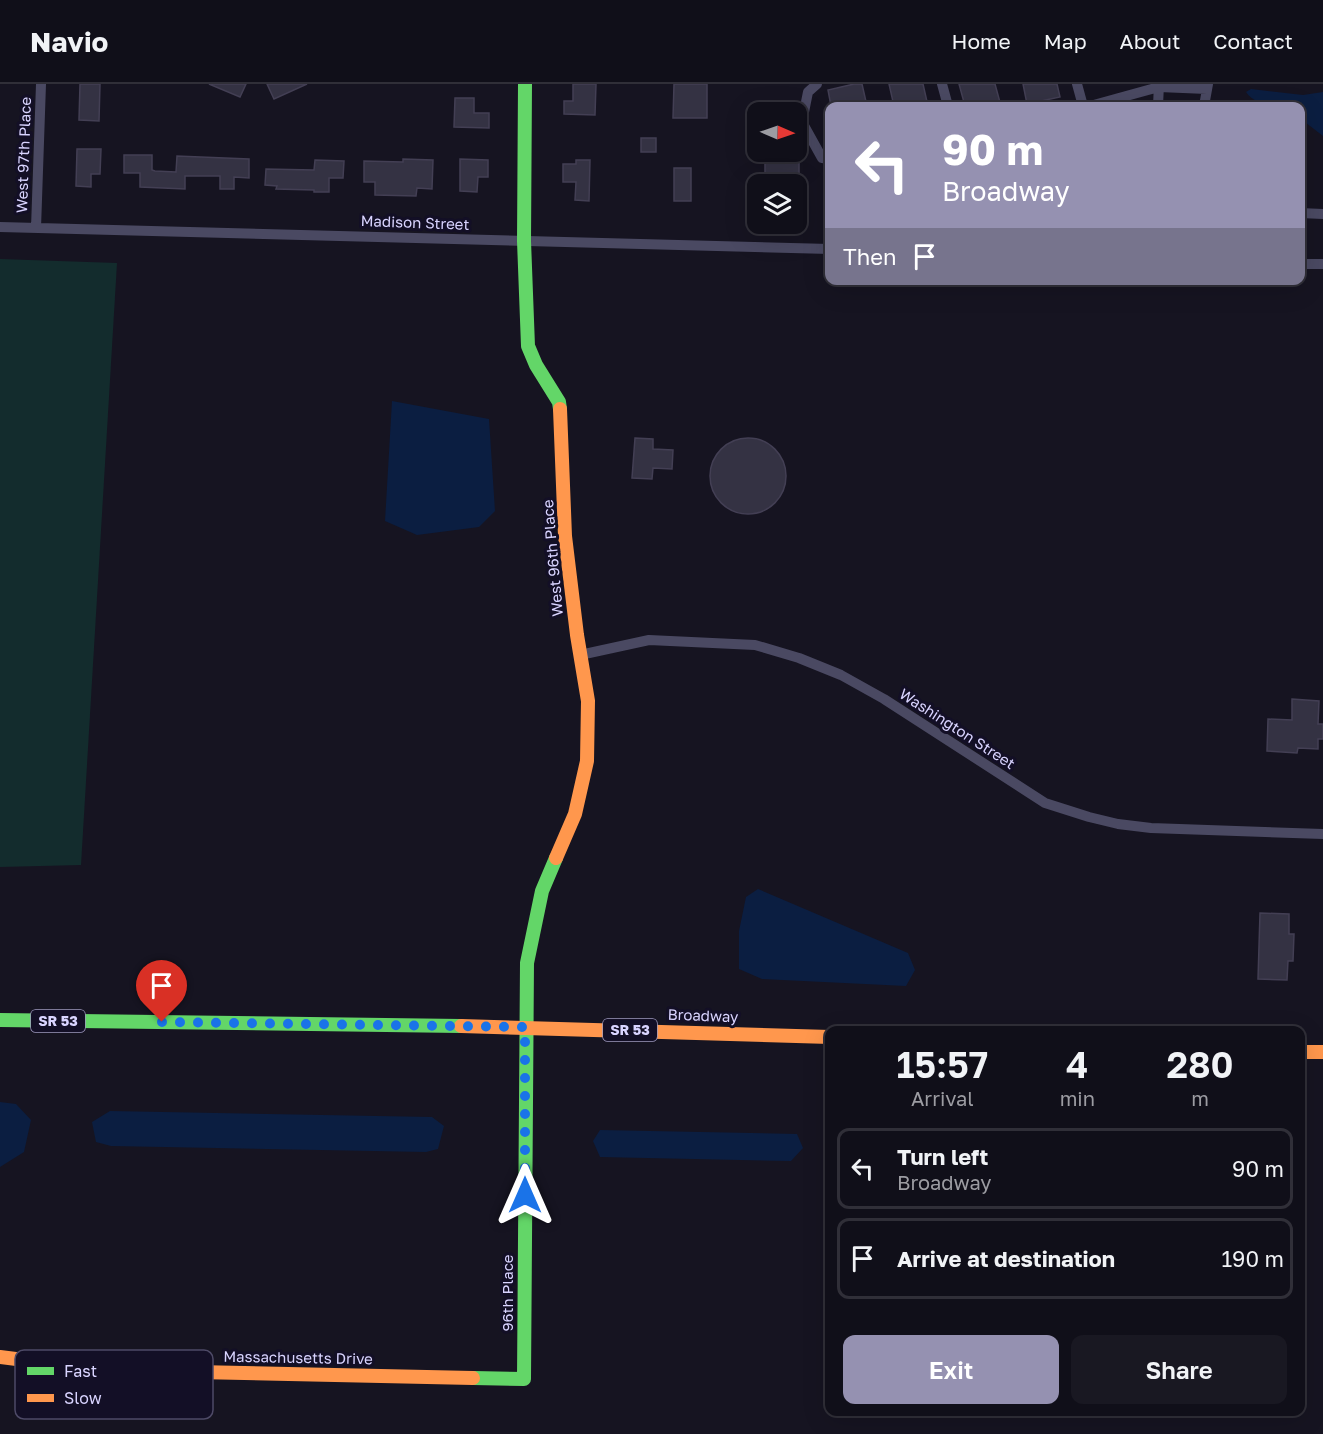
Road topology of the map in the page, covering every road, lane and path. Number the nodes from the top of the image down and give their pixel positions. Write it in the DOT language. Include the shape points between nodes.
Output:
graph roads {
  1 [pos="41,84"];
  2 [pos="525,84"];
  3 [pos="817,84"];
  4 [pos="942,84"];
  5 [pos="1077,84"];
  6 [pos="1159,85"];
  7 [pos="1208,86"];
  8 [pos="947,102"];
  9 [pos="1082,102"];
  10 [pos="1103,102"];
  11 [pos="1158,102"];
  12 [pos="1205,102"];
  13 [pos="825,158"];
  14 [pos="1305,213"];
  15 [pos="1323,214"];
  16 [pos="0,227"];
  17 [pos="36,228"];
  18 [pos="524,241"];
  19 [pos="825,249"];
  20 [pos="1305,264"];
  21 [pos="1323,264"];
  22 [pos="580,655"];
  23 [pos="1323,834"];
  24 [pos="0,1020"];
  25 [pos="525,1027"];
  26 [pos="825,1037"];
  27 [pos="1305,1052"];
  28 [pos="1323,1052"];
  29 [pos="0,1357"];
  30 [pos="15,1359"];
  31 [pos="213,1372"];
  32 [pos="524,1379"];
  1 -- 17 [label="street, West 97th Place"];
  2 -- 18 [label="street, West 96th Place"];
  3 -- 13 [label="street" via="808,92 802,122"];
  4 -- 8 [label="street"];
  5 -- 9 [label="street"];
  6 -- 7 [label="street"];
  6 -- 10 [label="street"];
  6 -- 11 [label="street"];
  7 -- 12 [label="street"];
  14 -- 15 [label="street"];
  16 -- 17 [label="street, Madison Street"];
  17 -- 18 [label="street, Madison Street"];
  18 -- 19 [label="street, Madison Street"];
  18 -- 22 [label="street, West 96th Place" via="528,346 559,402 565,536"];
  20 -- 21 [label="street"];
  22 -- 23 [label="street, Washington Street" via="650,640 755,645 799,657 841,675 1046,803 1089,818 1151,828"];
  22 -- 25 [label="street, West 96th Place" via="588,700 587,760 575,814 542,891 527,963"];
  24 -- 25 [label="street, Broadway / SR 53"];
  25 -- 26 [label="street, Broadway / SR 53"];
  25 -- 32 [label="street, 96th Place"];
  27 -- 28 [label="street"];
  29 -- 30 [label="street, Massachusetts Drive"];
  31 -- 32 [label="street, Massachusetts Drive"];
}
